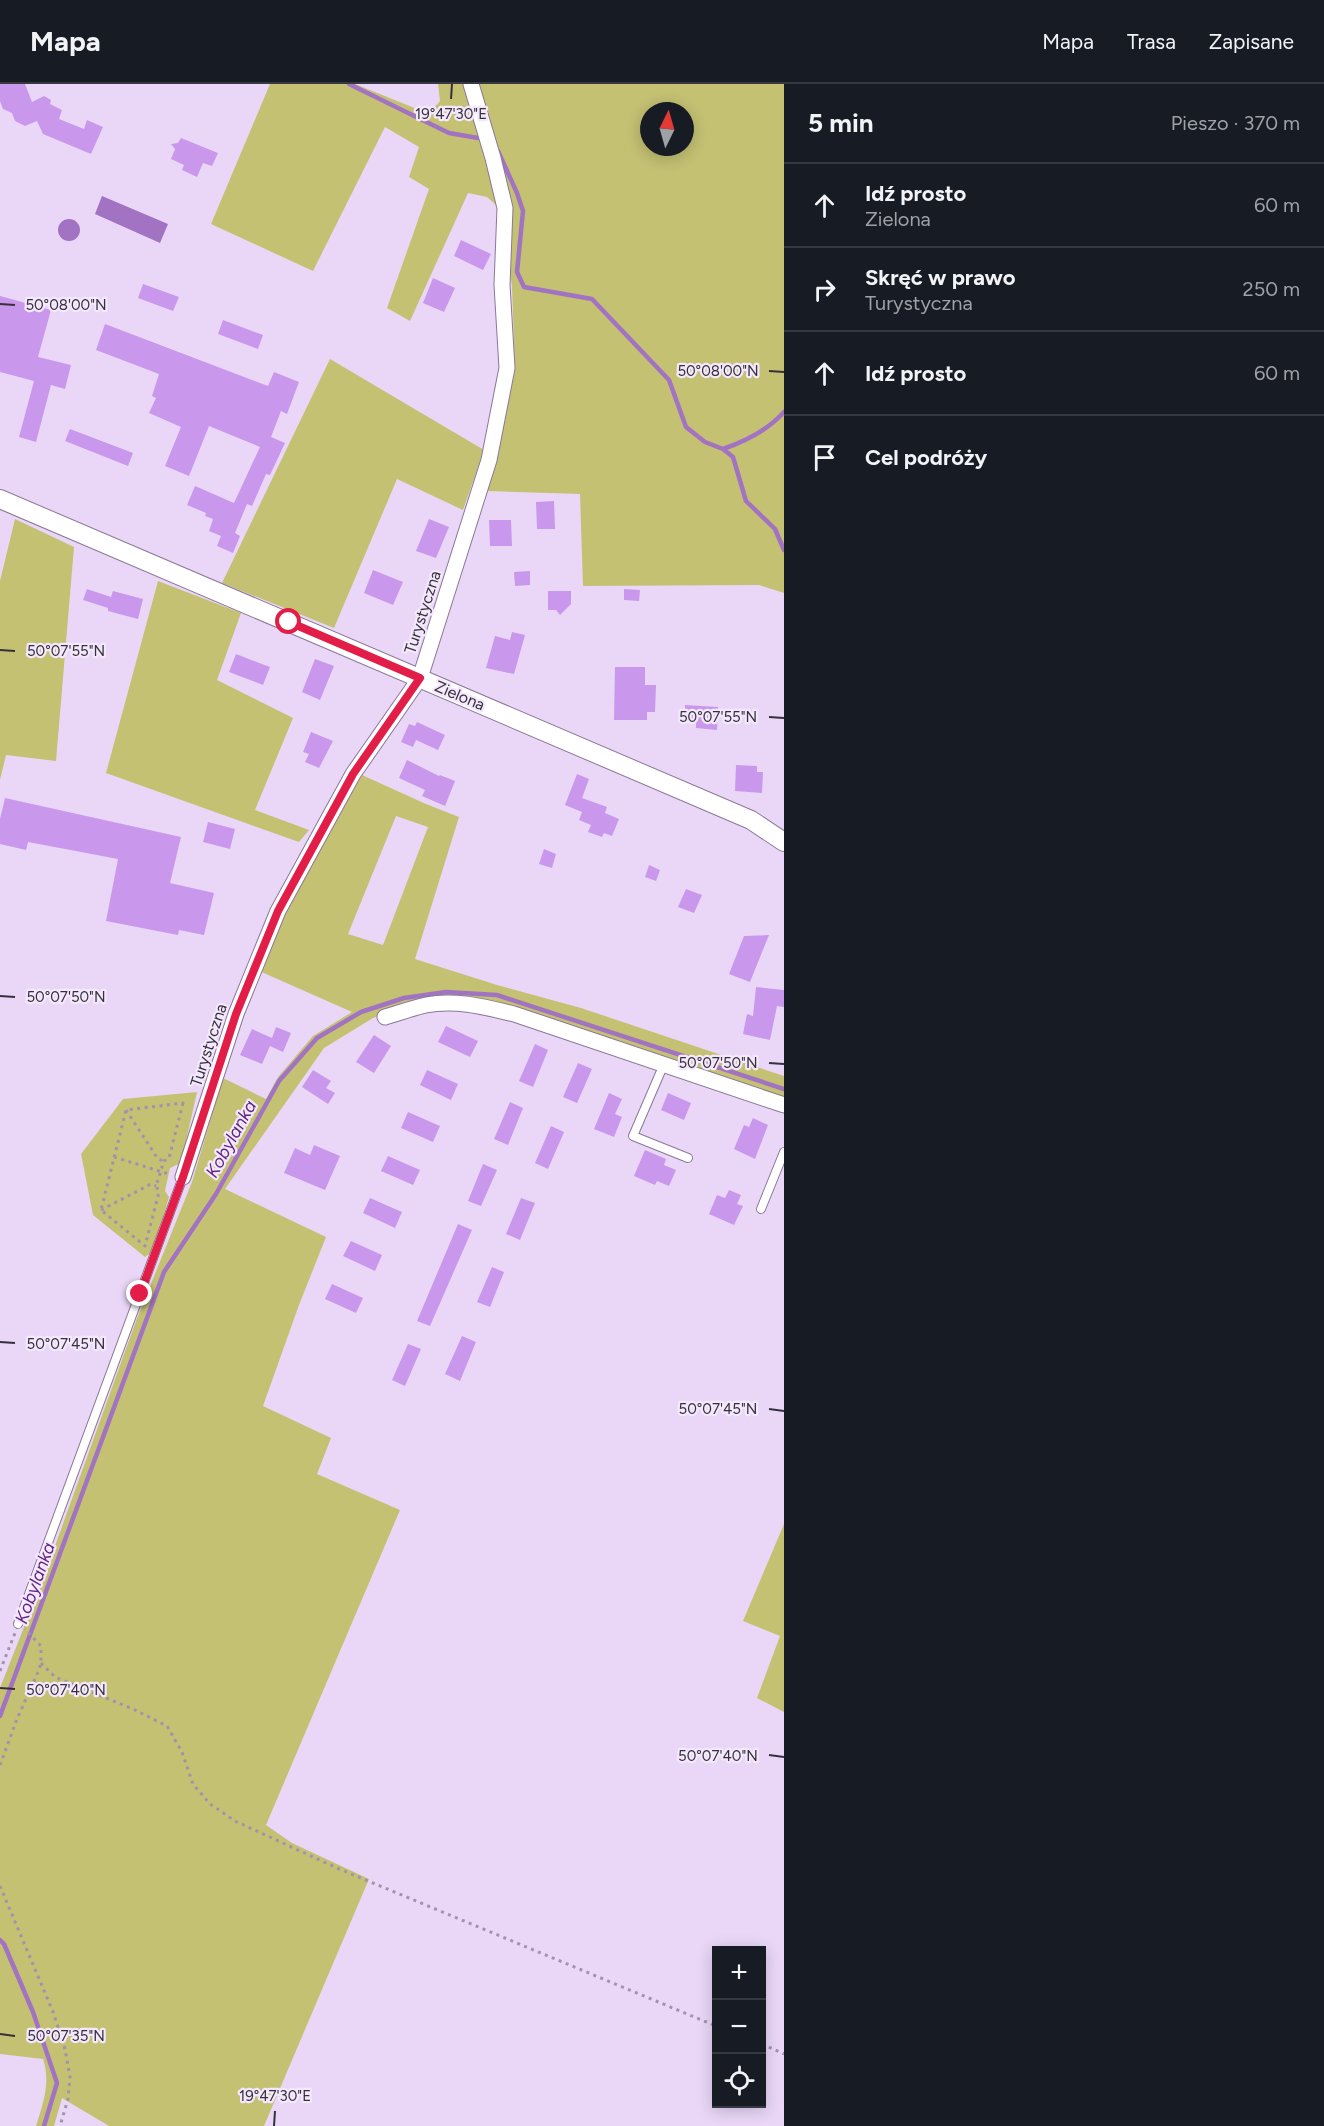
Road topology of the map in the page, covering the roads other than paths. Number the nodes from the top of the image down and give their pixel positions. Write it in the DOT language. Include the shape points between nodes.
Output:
graph roads {
  1 [pos="471,84"];
  2 [pos="0,499"];
  3 [pos="420,678"];
  4 [pos="784,842"];
  5 [pos="385,1017"];
  6 [pos="664,1064"];
  7 [pos="784,1105"];
  8 [pos="784,1152"];
  9 [pos="688,1158"];
  10 [pos="183,1177"];
  11 [pos="760,1209"];
  12 [pos="21,1625"];
  1 -- 3 [label="street, Turystyczna" via="505,208 502,285 507,368 489,460"];
  2 -- 3 [label="street, Zielona"];
  3 -- 4 [label="street, Zielona" via="751,820"];
  3 -- 10 [label="street, Turystyczna" via="353,774 278,911 236,1014"];
  5 -- 6 [label="street" via="427,1005 482,1006"];
  6 -- 7 [label="street"];
  6 -- 9 [label="lane" via="633,1136"];
  8 -- 11 [label="lane"];
  10 -- 12 [label="lane"];
}
